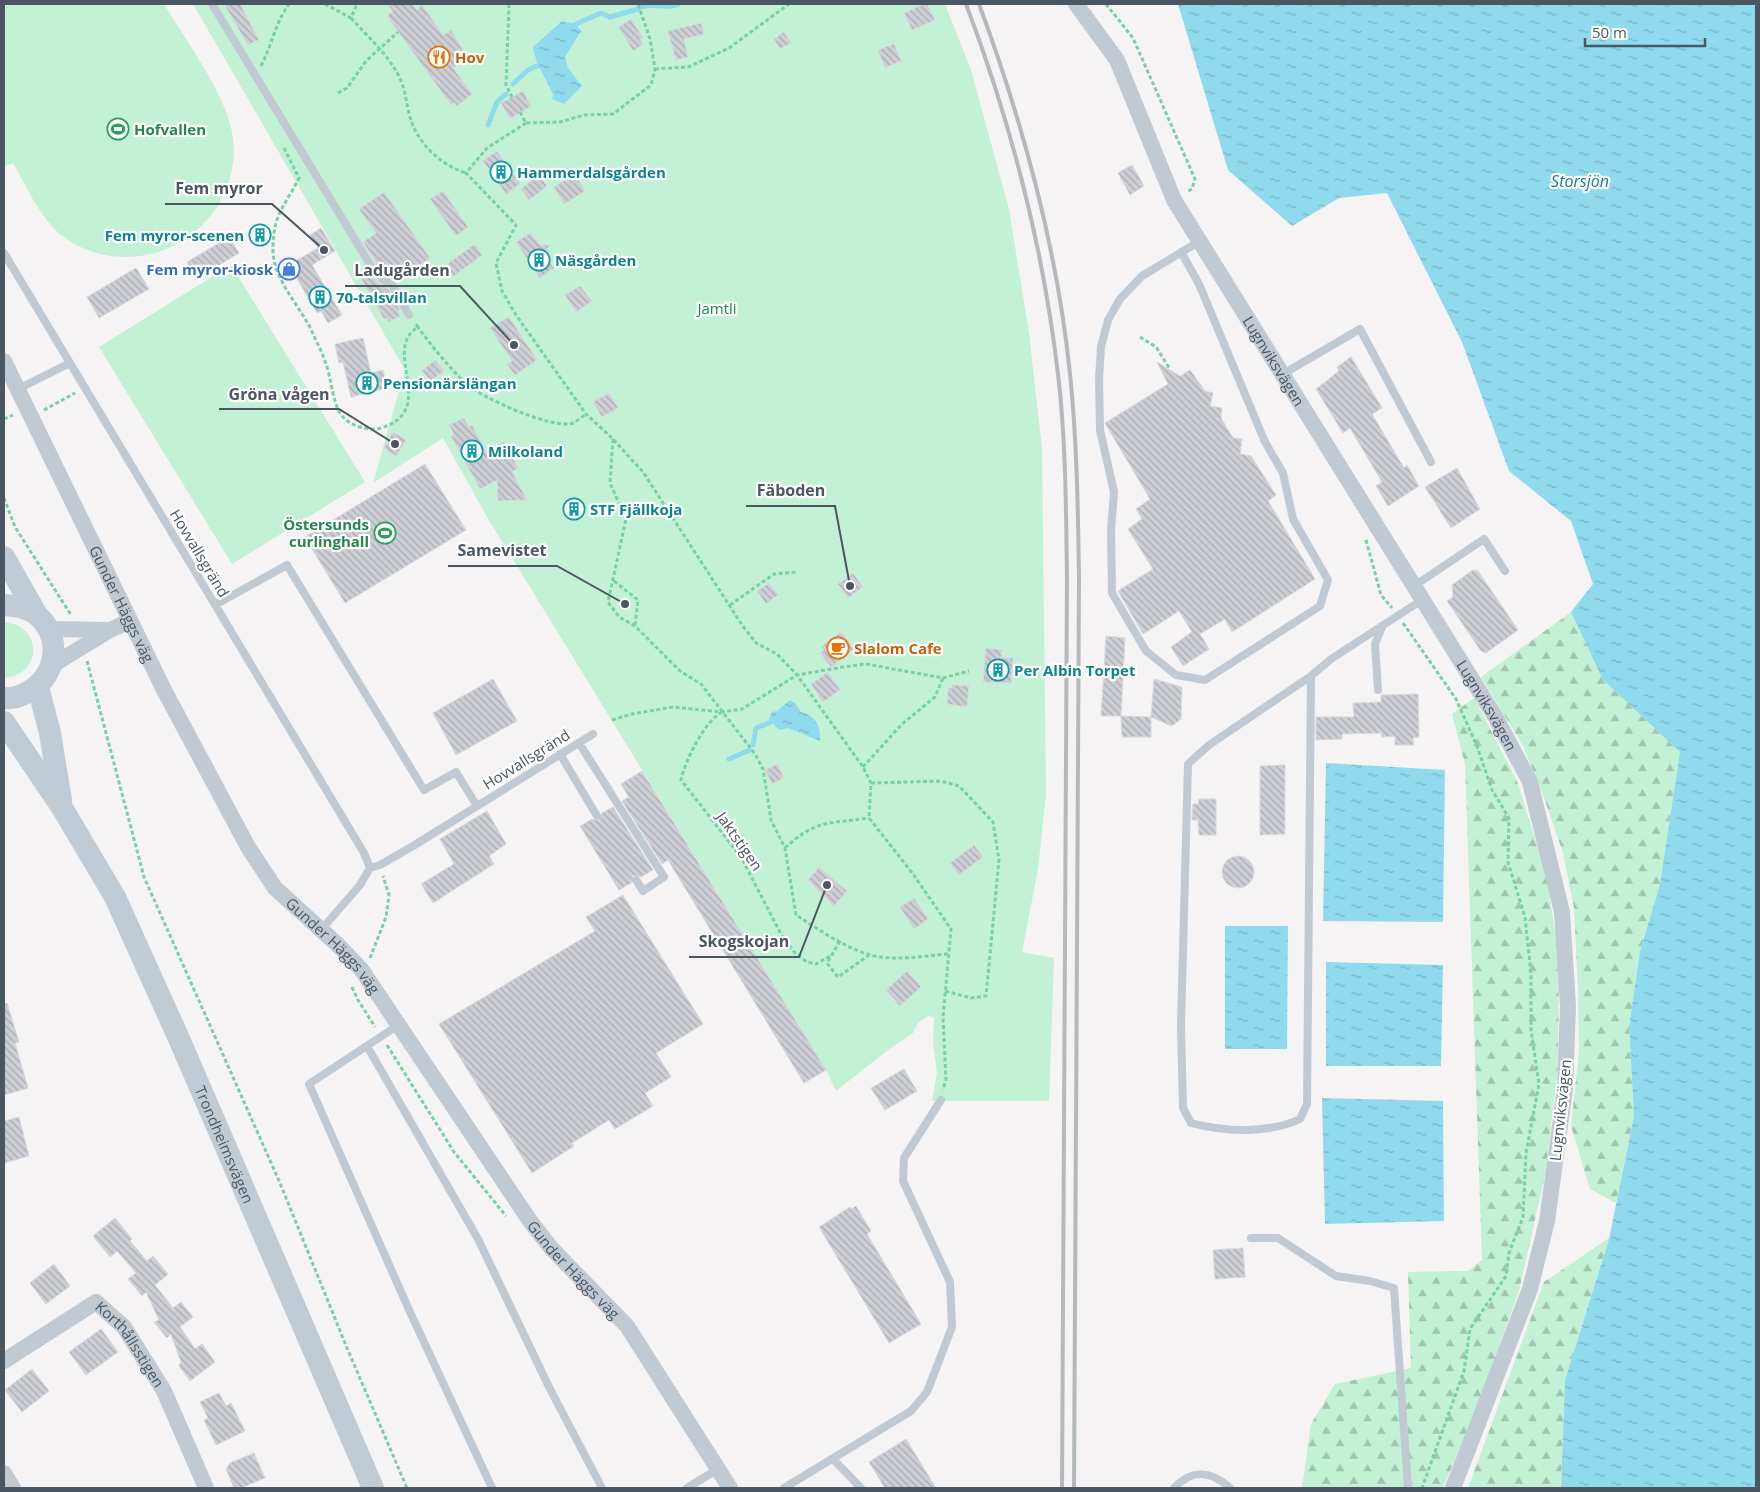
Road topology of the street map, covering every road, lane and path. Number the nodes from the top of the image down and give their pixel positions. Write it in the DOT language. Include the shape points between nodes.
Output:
graph roads {
  1 [pos="212,4"];
  2 [pos="290,4"];
  3 [pos="326,4"];
  4 [pos="357,4"];
  5 [pos="508,4"];
  6 [pos="638,4"];
  7 [pos="789,4"];
  8 [pos="1076,4"];
  9 [pos="1106,4"];
  10 [pos="351,18"];
  11 [pos="398,32"];
  12 [pos="379,48"];
  13 [pos="656,70"];
  14 [pos="260,84"];
  15 [pos="338,93"];
  16 [pos="512,97"];
  17 [pos="520,112"];
  18 [pos="283,122"];
  19 [pos="526,123"];
  20 [pos="466,173"];
  21 [pos="1174,200"];
  22 [pos="1200,241"];
  23 [pos="1181,252"];
  24 [pos="4,253"];
  25 [pos="412,318"];
  26 [pos="418,327"];
  27 [pos="1140,337"];
  28 [pos="4,361"];
  29 [pos="70,363"];
  30 [pos="1170,369"];
  31 [pos="1283,374"];
  32 [pos="18,390"];
  33 [pos="586,414"];
  34 [pos="613,439"];
  35 [pos="1431,462"];
  36 [pos="4,498"];
  37 [pos="1364,534"];
  38 [pos="4,557"];
  39 [pos="1505,571"];
  40 [pos="797,572"];
  41 [pos="614,581"];
  42 [pos="1418,593"];
  43 [pos="4,605"];
  44 [pos="215,605"];
  45 [pos="730,605"];
  46 [pos="1398,616"];
  47 [pos="130,621"];
  48 [pos="42,622"];
  49 [pos="635,626"];
  50 [pos="1382,627"];
  51 [pos="77,629"];
  52 [pos="110,630"];
  53 [pos="83,647"];
  54 [pos="52,666"];
  55 [pos="968,671"];
  56 [pos="797,675"];
  57 [pos="1311,676"];
  58 [pos="943,678"];
  59 [pos="38,687"];
  60 [pos="1378,690"];
  61 [pos="4,698"];
  62 [pos="722,712"];
  63 [pos="612,720"];
  64 [pos="4,722"];
  65 [pos="593,734"];
  66 [pos="579,743"];
  67 [pos="560,754"];
  68 [pos="863,767"];
  69 [pos="871,783"];
  70 [pos="62,806"];
  71 [pos="477,806"];
  72 [pos="598,816"];
  73 [pos="869,818"];
  74 [pos="785,848"];
  75 [pos="380,865"];
  76 [pos="370,868"];
  77 [pos="636,880"];
  78 [pos="322,930"];
  79 [pos="840,941"];
  80 [pos="869,954"];
  81 [pos="948,954"];
  82 [pos="832,955"];
  83 [pos="360,969"];
  84 [pos="945,991"];
  85 [pos="400,1024"];
  86 [pos="381,1037"];
  87 [pos="367,1046"];
  88 [pos="941,1100"];
  89 [pos="510,1221"];
  90 [pos="1251,1238"];
  91 [pos="4,1361"];
  92 [pos="833,1459"];
  93 [pos="718,1470"];
  94 [pos="4,1473"];
  95 [pos="13,1488"];
  96 [pos="206,1488"];
  97 [pos="373,1488"];
  98 [pos="407,1488"];
  99 [pos="492,1488"];
  100 [pos="602,1488"];
  101 [pos="687,1488"];
  102 [pos="730,1488"];
  103 [pos="784,1488"];
  104 [pos="861,1488"];
  105 [pos="1174,1488"];
  106 [pos="1230,1488"];
  107 [pos="1408,1488"];
  108 [pos="1422,1488"];
  109 [pos="1453,1488"];
  1 -- 14 [label="lane"];
  2 -- 14 [label="path" via="276,26 259,74"];
  3 -- 10 [label="path"];
  4 -- 10 [label="path"];
  5 -- 16 [label="path" via="506,85"];
  6 -- 13 [label="path"];
  7 -- 13 [label="path" via="728,48 688,67"];
  8 -- 21 [label="street, Lugnviksvägen" via="1117,60"];
  9 -- 21 [label="path" via="1133,38 1195,179 1192,189"];
  10 -- 12 [label="path"];
  11 -- 12 [label="path"];
  12 -- 15 [label="path" via="354,80"];
  12 -- 20 [label="path" via="401,80 413,125 430,153"];
  13 -- 19 [label="path" via="651,85 613,114 584,115 560,122"];
  14 -- 18 [label="lane"];
  17 -- 19 [label="path"];
  18 -- 25 [label="lane" via="371,266 392,285"];
  18 -- 26 [label="path" via="280,137 298,178 277,216 272,248 274,262 312,331 342,417 364,429 381,428 399,419 407,409 410,396 404,370 406,339 410,331"];
  19 -- 20 [label="path" via="487,148"];
  20 -- 33 [label="path" via="516,225 496,262 502,290"];
  21 -- 22 [label="street, Lugnviksvägen"];
  22 -- 23 [label="lane"];
  22 -- 31 [label="street, Lugnviksvägen"];
  23 -- 23 [label="lane" via="1142,276 1120,299 1108,320 1101,355 1100,430 1114,492 1112,593 1146,650 1176,675 1205,680 1320,606 1328,580 1293,518 1283,473 1265,442 1199,284"];
  24 -- 29 [label="lane, Hovvallsgränd"];
  25 -- 26 [label="path"];
  26 -- 33 [label="path" via="468,386 514,410 550,422 572,423"];
  27 -- 30 [label="path" via="1156,347"];
  28 -- 32 [label="street, Gunder Häggs väg"];
  29 -- 32 [label="lane"];
  29 -- 44 [label="lane, Hovvallsgränd"];
  31 -- 35 [label="lane" via="1360,329"];
  31 -- 42 [label="street, Lugnviksvägen"];
  32 -- 47 [label="street, Gunder Häggs väg"];
  33 -- 34 [label="path"];
  34 -- 41 [label="path" via="610,482 626,519"];
  34 -- 45 [label="path" via="643,472"];
  36 -- 51 [label="path" via="15,527"];
  37 -- 46 [label="path" via="1381,595"];
  38 -- 48 [label="main road"];
  39 -- 42 [label="lane" via="1484,539"];
  40 -- 45 [label="path" via="774,574"];
  41 -- 49 [label="path" via="638,600"];
  41 -- 49 [label="path" via="608,602 619,617"];
  42 -- 46 [label="lane"];
  42 -- 109 [label="street, Lugnviksvägen" via="1496,718 1530,782 1562,912 1568,1006 1565,1089 1547,1221 1530,1289"];
  43 -- 48 [label="main road" via="21,606"];
  44 -- 71 [label="lane" via="287,564 424,790 456,772"];
  44 -- 76 [label="lane, Hovvallsgränd"];
  45 -- 56 [label="path" via="756,643 777,654"];
  46 -- 50 [label="lane"];
  46 -- 108 [label="path" via="1456,699 1492,790 1509,818 1508,862 1525,917 1532,974 1531,1030 1539,1084 1526,1153 1523,1218 1509,1253 1506,1276 1470,1329 1464,1371"];
  47 -- 52 [label="street"];
  47 -- 78 [label="street, Gunder Häggs väg" via="248,847 275,888"];
  48 -- 51 [label="street"];
  48 -- 54 [label="main road" via="54,647"];
  49 -- 62 [label="path" via="680,671 701,684"];
  50 -- 57 [label="lane" via="1331,659"];
  50 -- 60 [label="lane" via="1375,644"];
  51 -- 52 [label="street"];
  52 -- 53 [label="street"];
  53 -- 54 [label="street"];
  53 -- 98 [label="path" via="144,877 276,1174"];
  54 -- 59 [label="main road"];
  55 -- 58 [label="path"];
  56 -- 58 [label="path" via="866,664"];
  56 -- 62 [label="path" via="742,709"];
  56 -- 68 [label="path"];
  57 -- 57 [label="lane" via="1209,745 1188,764 1181,1026 1183,1108 1191,1123 1214,1129 1286,1126 1300,1119 1307,1104"];
  58 -- 68 [label="path" via="935,697 902,724"];
  59 -- 61 [label="main road" via="12,699"];
  59 -- 70 [label="main road, Trondheimsvägen" via="50,733"];
  62 -- 63 [label="path" via="673,707"];
  62 -- 74 [label="path" via="763,769 771,820"];
  62 -- 82 [label="path, Jaktstigen" via="715,716 693,747 681,780 741,857 782,936 795,953 816,964"];
  64 -- 70 [label="main road, Trondheimsvägen"];
  65 -- 66 [label="lane, Hovvallsgränd"];
  66 -- 67 [label="lane, Hovvallsgränd"];
  66 -- 77 [label="lane" via="664,877 643,891"];
  67 -- 71 [label="lane, Hovvallsgränd"];
  67 -- 72 [label="lane"];
  68 -- 69 [label="path"];
  69 -- 73 [label="path"];
  69 -- 84 [label="path" via="941,781 959,786 992,822 999,860 986,996 972,998"];
  70 -- 97 [label="main road, Trondheimsvägen" via="115,896"];
  71 -- 75 [label="lane, Hovvallsgränd"];
  73 -- 74 [label="path" via="816,825"];
  73 -- 81 [label="path" via="951,929"];
  74 -- 79 [label="path" via="796,915"];
  75 -- 76 [label="lane, Hovvallsgränd"];
  75 -- 83 [label="path" via="389,895 386,917 374,950"];
  76 -- 78 [label="lane"];
  78 -- 83 [label="street, Gunder Häggs väg"];
  79 -- 80 [label="path"];
  79 -- 82 [label="path"];
  80 -- 81 [label="path" via="900,958"];
  80 -- 82 [label="path" via="838,977 827,963"];
  81 -- 84 [label="path"];
  83 -- 85 [label="street, Gunder Häggs väg"];
  83 -- 86 [label="path" via="351,984"];
  84 -- 88 [label="path" via="946,1080"];
  85 -- 86 [label="lane"];
  85 -- 93 [label="street, Gunder Häggs väg" via="530,1221 552,1249 627,1326"];
  86 -- 87 [label="lane"];
  86 -- 89 [label="path" via="454,1152"];
  87 -- 99 [label="lane" via="309,1084"];
  87 -- 100 [label="lane" via="478,1239 550,1390"];
  88 -- 92 [label="lane" via="904,1158 902,1181 950,1282 952,1326 927,1392 911,1410"];
  90 -- 107 [label="lane" via="1278,1238 1336,1276 1394,1288"];
  91 -- 96 [label="street, Korthållsstigen" via="96,1302 124,1327 164,1391"];
  92 -- 103 [label="lane"];
  92 -- 104 [label="lane"];
  93 -- 101 [label="lane"];
  93 -- 102 [label="street, Gunder Häggs väg"];
  94 -- 95 [label="street"];
  105 -- 106 [label="lane" via="1184,1478 1201,1474 1219,1478"];
}
